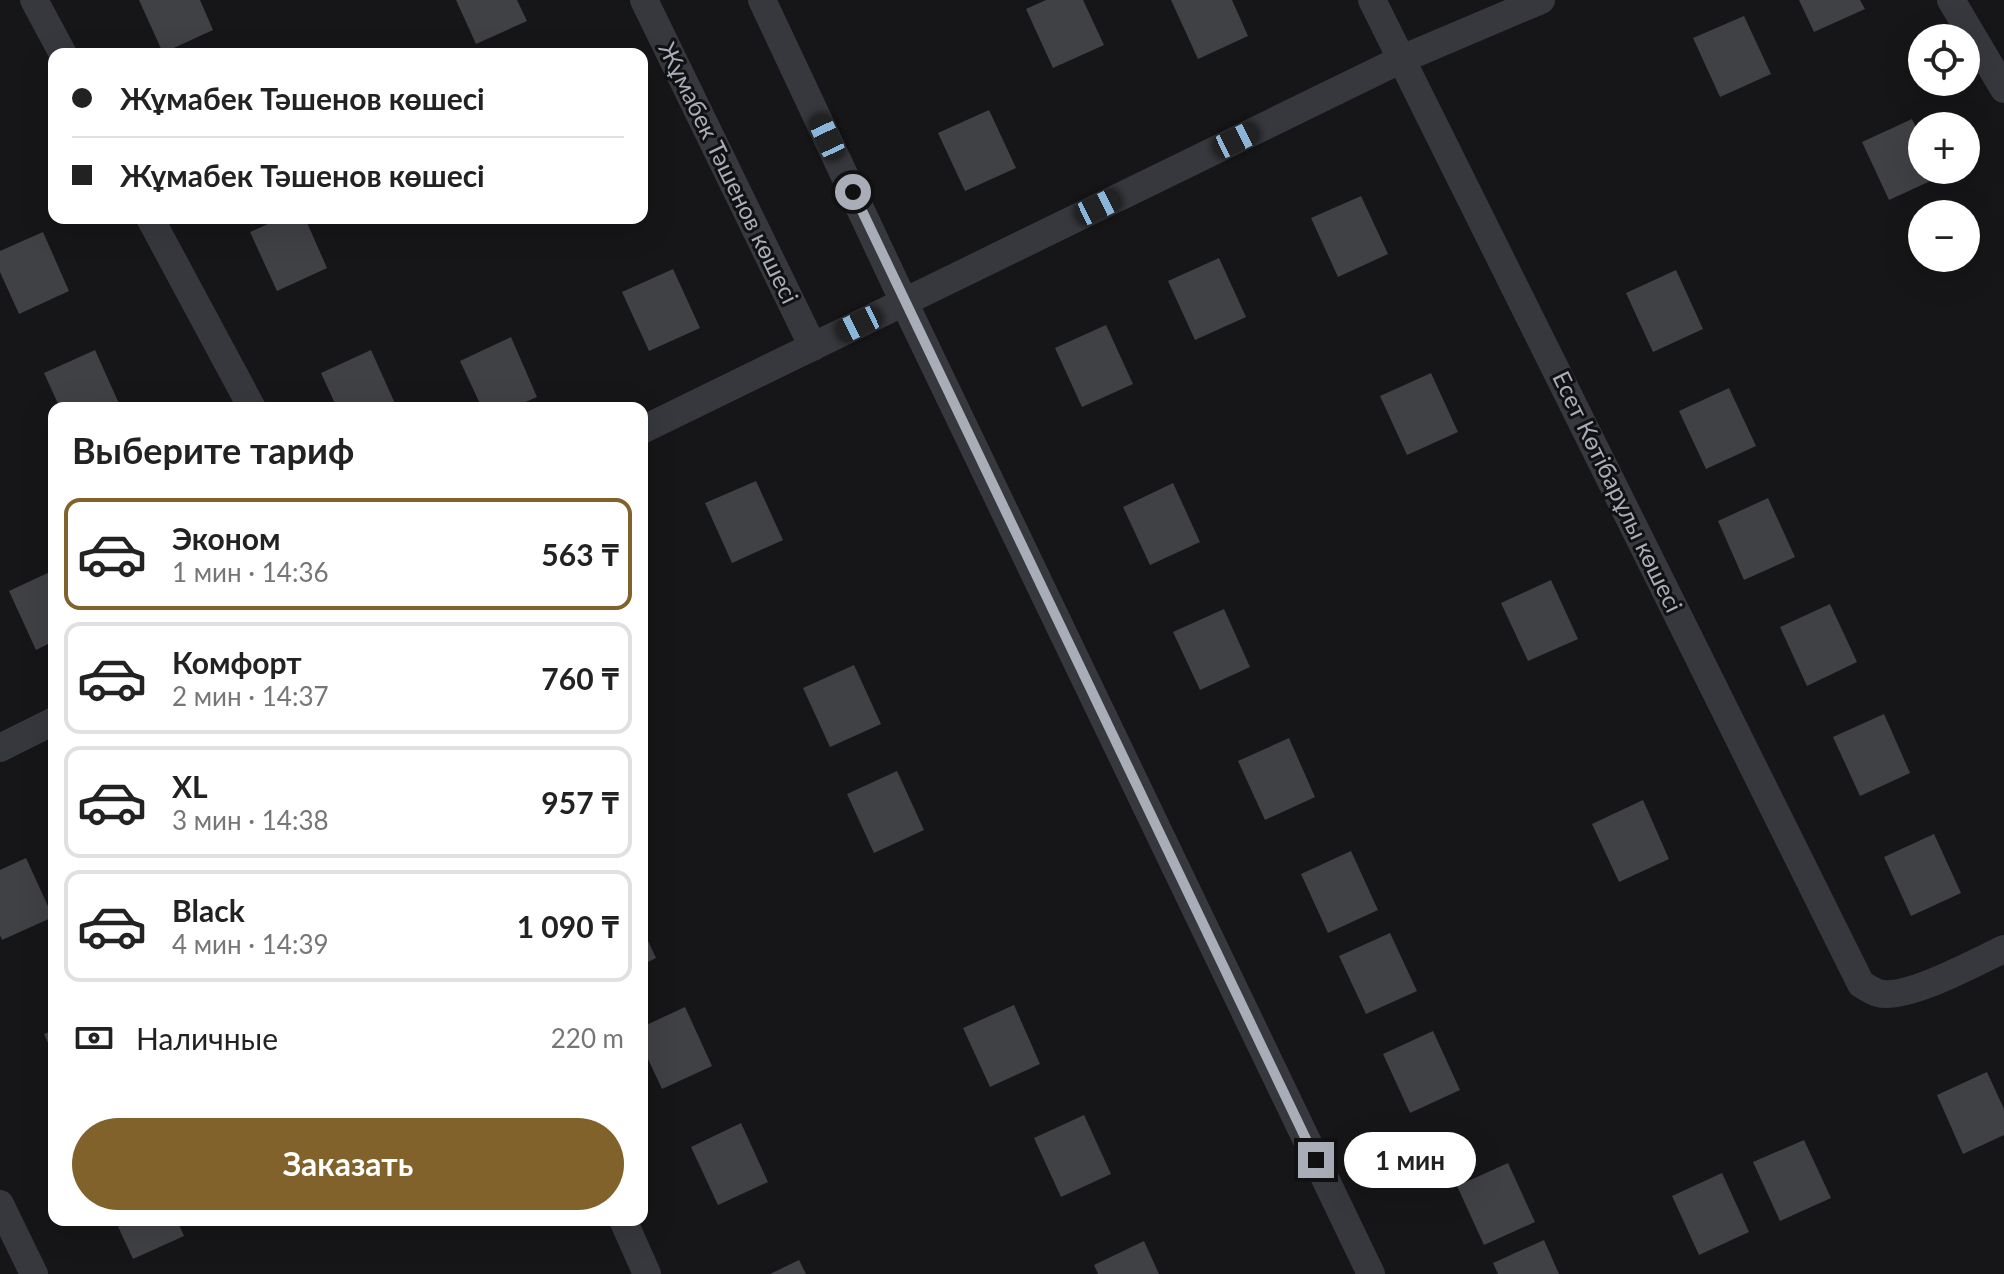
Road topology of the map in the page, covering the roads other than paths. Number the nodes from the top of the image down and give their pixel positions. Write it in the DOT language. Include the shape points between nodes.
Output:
graph roads {
  1 [pos="34,0"];
  2 [pos="644,0"];
  3 [pos="762,0"];
  4 [pos="1372,0"];
  5 [pos="1541,0"];
  6 [pos="1951,0"];
  7 [pos="60,48"];
  8 [pos="1402,59"];
  9 [pos="2004,89"];
  10 [pos="153,224"];
  11 [pos="904,302"];
  12 [pos="813,347"];
  13 [pos="249,402"];
  14 [pos="648,427"];
  15 [pos="48,724"];
  16 [pos="0,748"];
  17 [pos="2004,949"];
  18 [pos="0,1204"];
  19 [pos="626,1226"];
  20 [pos="34,1274"];
  21 [pos="647,1274"];
  22 [pos="1371,1274"];
  1 -- 7 [label="street"];
  2 -- 12 [label="street, Жұмабек Тәшенов көшесі"];
  3 -- 11 [label="street"];
  4 -- 8 [label="street, Есет Көтібарұлы көшесі"];
  5 -- 8 [label="street"];
  6 -- 9 [label="street"];
  8 -- 11 [label="street"];
  8 -- 17 [label="street, Есет Көтібарұлы көшесі" via="1861,984 1894,994 1930,984"];
  10 -- 13 [label="street"];
  11 -- 12 [label="street"];
  11 -- 22 [label="street"];
  12 -- 14 [label="street"];
  15 -- 16 [label="street"];
  18 -- 20 [label="street"];
  19 -- 21 [label="street"];
}
